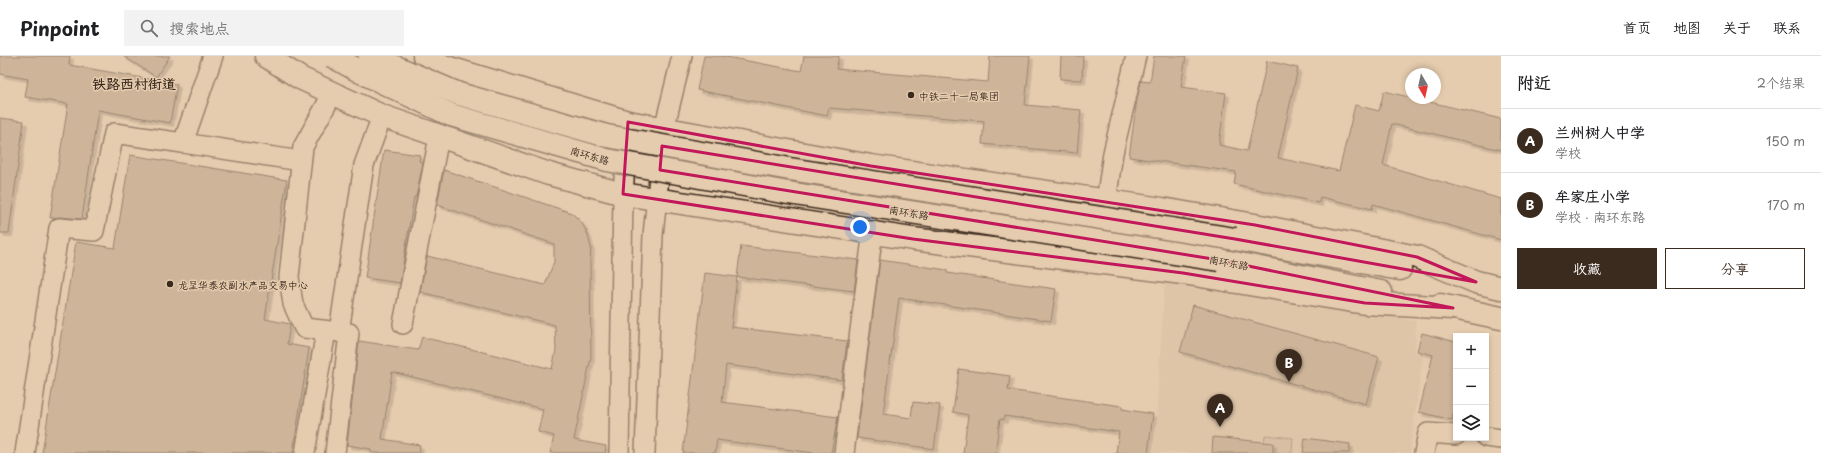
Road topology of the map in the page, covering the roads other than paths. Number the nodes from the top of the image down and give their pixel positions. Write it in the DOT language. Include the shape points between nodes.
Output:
graph roads {
  1 [pos="213,56"];
  2 [pos="266,56"];
  3 [pos="332,56"];
  4 [pos="370,56"];
  5 [pos="424,56"];
  6 [pos="682,56"];
  7 [pos="1136,56"];
  8 [pos="333,93"];
  9 [pos="382,116"];
  10 [pos="628,122"];
  11 [pos="664,128"];
  12 [pos="439,137"];
  13 [pos="183,143"];
  14 [pos="301,161"];
  15 [pos="623,194"];
  16 [pos="657,198"];
  17 [pos="1106,202"];
  18 [pos="873,231"];
  19 [pos="1476,282"];
  20 [pos="1501,288"];
  21 [pos="1453,308"];
  22 [pos="1501,318"];
  23 [pos="403,324"];
  24 [pos="332,332"];
  25 [pos="1453,435"];
  26 [pos="1489,437"];
  27 [pos="1501,439"];
  28 [pos="25,453"];
  29 [pos="305,453"];
  30 [pos="335,453"];
  31 [pos="619,453"];
  32 [pos="645,453"];
  33 [pos="844,453"];
  34 [pos="1424,453"];
  1 -- 13 [label="street"];
  2 -- 8 [label="highway" via="300,78"];
  3 -- 21 [label="highway, 南环东路, bridge" via="452,114 607,160 788,193 1219,260 1346,284"];
  4 -- 19 [label="highway, bridge" via="459,94 607,136 797,170 1235,239"];
  5 -- 10 [label="highway" via="446,68"];
  6 -- 11 [label="street"];
  7 -- 17 [label="street" via="1113,153"];
  8 -- 9 [label="highway"];
  8 -- 14 [label="street" via="303,148"];
  9 -- 12 [label="highway"];
  9 -- 24 [label="street" via="364,165"];
  10 -- 11 [label="highway"];
  10 -- 15 [label="street"];
  11 -- 16 [label="street"];
  11 -- 17 [label="highway" via="871,166"];
  12 -- 15 [label="highway" via="549,174"];
  12 -- 23 [label="street"];
  13 -- 14 [label="street"];
  13 -- 28 [label="street" via="114,133 94,231 59,228"];
  14 -- 24 [label="street" via="289,277 293,304 304,328"];
  15 -- 16 [label="highway"];
  15 -- 31 [label="street"];
  16 -- 18 [label="highway"];
  16 -- 32 [label="street" via="653,235"];
  17 -- 19 [label="highway" via="1255,225 1417,257"];
  18 -- 21 [label="highway" via="913,239 1183,273 1365,303"];
  18 -- 33 [label="street"];
  19 -- 20 [label="highway"];
  21 -- 22 [label="highway, 南环东路"];
  24 -- 29 [label="street"];
  24 -- 30 [label="street" via="349,333"];
  25 -- 34 [label="street" via="1428,433"];
  26 -- 27 [label="street"];
}
